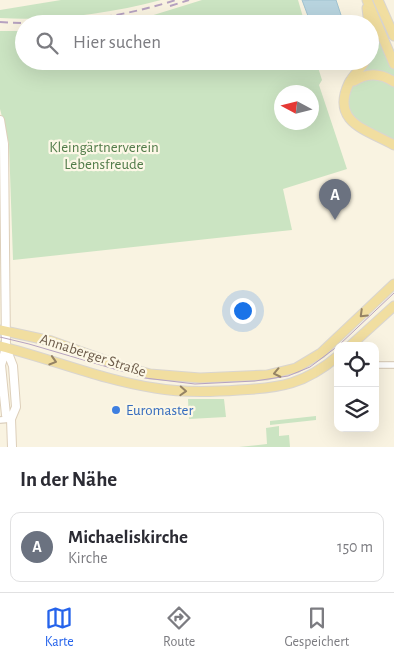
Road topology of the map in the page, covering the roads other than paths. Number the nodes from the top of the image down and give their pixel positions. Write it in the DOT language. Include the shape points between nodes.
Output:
graph roads {
  1 [pos="366,0"];
  2 [pos="378,0"];
  3 [pos="368,15"];
  4 [pos="373,15"];
  5 [pos="379,30"];
  6 [pos="394,36"];
  7 [pos="394,64"];
  8 [pos="360,70"];
  9 [pos="394,82"];
  10 [pos="347,88"];
  11 [pos="0,120"];
  12 [pos="394,145"];
  13 [pos="394,284"];
  14 [pos="394,306"];
  15 [pos="3,338"];
  16 [pos="354,342"];
  17 [pos="334,359"];
  18 [pos="379,365"];
  19 [pos="394,365"];
  20 [pos="11,419"];
  21 [pos="0,420"];
  22 [pos="12,447"];
  1 -- 3 [label="main road"];
  1 -- 4 [label="main road"];
  2 -- 6 [label="main road"];
  5 -- 7 [label="main road"];
  8 -- 10 [label="main road"];
  9 -- 10 [label="main road" via="382,75 368,75"];
  10 -- 12 [label="main road" via="344,105 351,121"];
  11 -- 15 [label="main road" via="4,144"];
  13 -- 15 [label="main road, Annaberger Straße, one-way" via="321,353 296,368 267,375 200,378 150,374 52,341"];
  14 -- 16 [label="main road"];
  15 -- 17 [label="main road, Annaberger Straße, one-way" via="135,384 184,392 280,386 312,375"];
  15 -- 20 [label="main road" via="1,366 6,415"];
  15 -- 20 [label="main road" via="13,366 16,407"];
  18 -- 19 [label="street"];
  20 -- 21 [label="street"];
  20 -- 22 [label="main road"];
}
